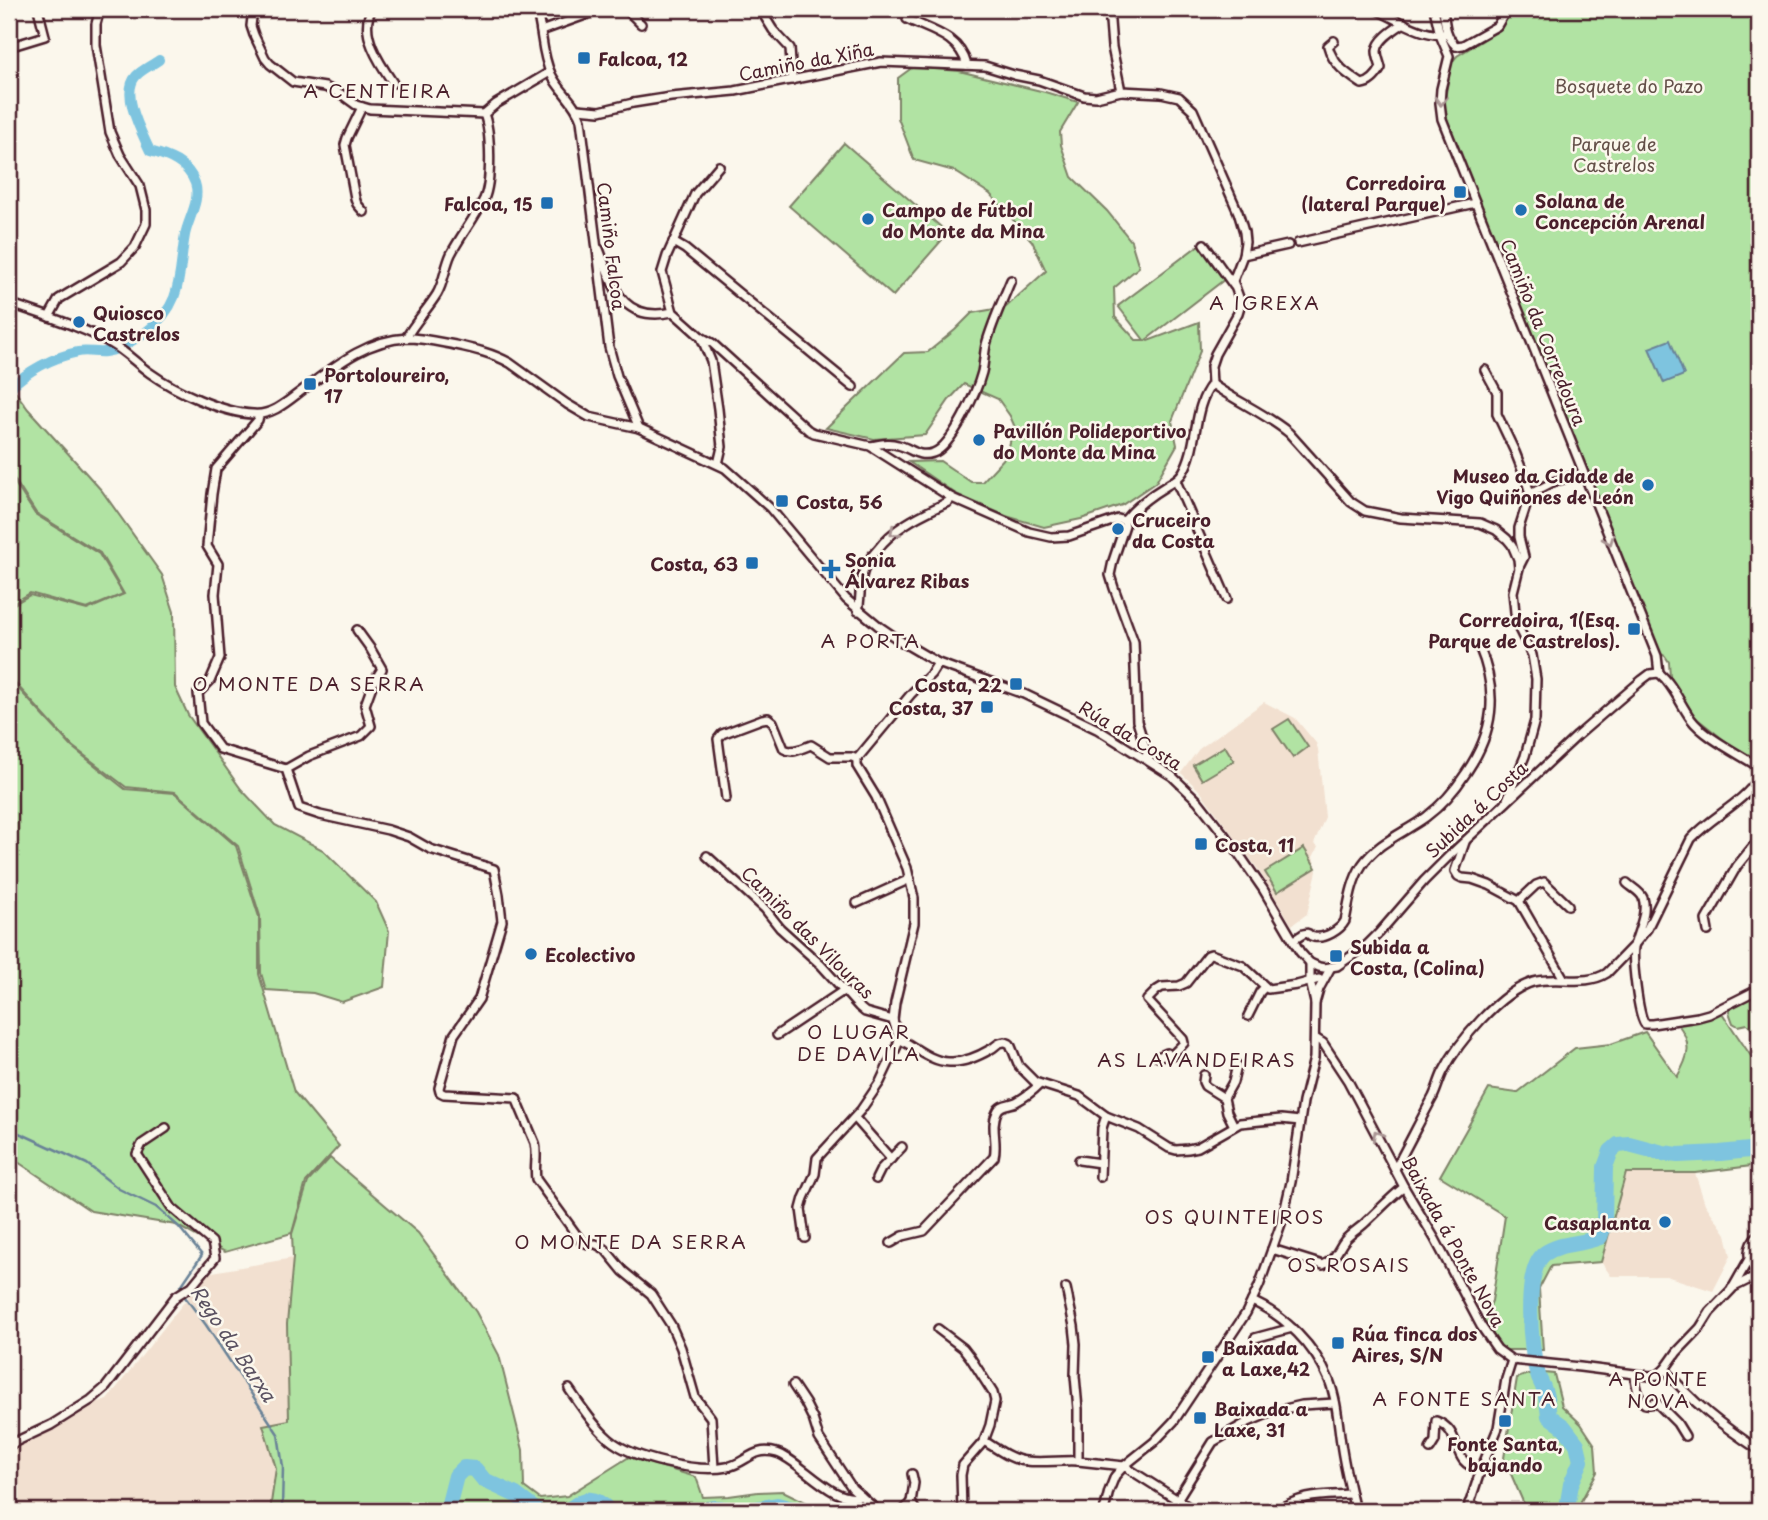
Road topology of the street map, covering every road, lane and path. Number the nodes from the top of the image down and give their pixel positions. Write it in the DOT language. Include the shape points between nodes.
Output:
graph roads {
  1 [pos="37,9"];
  2 [pos="100,9"];
  3 [pos="253,9"];
  4 [pos="372,9"];
  5 [pos="536,9"];
  6 [pos="603,9"];
  7 [pos="626,9"];
  8 [pos="760,9"];
  9 [pos="1109,9"];
  10 [pos="1375,9"];
  11 [pos="1434,9"];
  12 [pos="1443,9"];
  13 [pos="1507,9"];
  14 [pos="907,19"];
  15 [pos="1404,23"];
  16 [pos="641,24"];
  17 [pos="541,31"];
  18 [pos="1443,34"];
  19 [pos="1334,41"];
  20 [pos="1456,46"];
  21 [pos="9,47"];
  22 [pos="1449,57"];
  23 [pos="967,65"];
  24 [pos="550,72"];
  25 [pos="792,80"];
  26 [pos="393,83"];
  27 [pos="1121,91"];
  28 [pos="362,107"];
  29 [pos="578,109"];
  30 [pos="484,114"];
  31 [pos="719,166"];
  32 [pos="1475,203"];
  33 [pos="364,212"];
  34 [pos="595,236"];
  35 [pos="673,242"];
  36 [pos="1298,243"];
  37 [pos="1204,244"];
  38 [pos="1288,245"];
  39 [pos="1243,255"];
  40 [pos="1011,280"];
  41 [pos="1234,286"];
  42 [pos="9,303"];
  43 [pos="673,312"];
  44 [pos="49,317"];
  45 [pos="701,337"];
  46 [pos="406,338"];
  47 [pos="716,347"];
  48 [pos="714,362"];
  49 [pos="735,363"];
  50 [pos="1485,370"];
  51 [pos="1212,384"];
  52 [pos="853,387"];
  53 [pos="259,415"];
  54 [pos="639,428"];
  55 [pos="870,446"];
  56 [pos="718,464"];
  57 [pos="1583,473"];
  58 [pos="1176,481"];
  59 [pos="1530,494"];
  60 [pos="952,498"];
  61 [pos="1124,521"];
  62 [pos="1519,568"];
  63 [pos="1227,599"];
  64 [pos="858,611"];
  65 [pos="356,630"];
  66 [pos="1479,646"];
  67 [pos="938,663"];
  68 [pos="1659,673"];
  69 [pos="857,759"];
  70 [pos="1149,760"];
  71 [pos="1759,767"];
  72 [pos="286,769"];
  73 [pos="1759,778"];
  74 [pos="726,798"];
  75 [pos="1504,804"];
  76 [pos="1759,839"];
  77 [pos="1465,841"];
  78 [pos="707,856"];
  79 [pos="909,879"];
  80 [pos="1627,883"];
  81 [pos="1519,901"];
  82 [pos="857,903"];
  83 [pos="1568,905"];
  84 [pos="1708,932"];
  85 [pos="1293,940"];
  86 [pos="1634,945"];
  87 [pos="1310,963"];
  88 [pos="1319,967"];
  89 [pos="1331,967"];
  90 [pos="1319,979"];
  91 [pos="1564,979"];
  92 [pos="1310,981"];
  93 [pos="1265,988"];
  94 [pos="1319,989"];
  95 [pos="1759,989"];
  96 [pos="843,991"];
  97 [pos="1315,1003"];
  98 [pos="1248,1016"];
  99 [pos="893,1020"];
  100 [pos="777,1035"];
  101 [pos="1315,1038"];
  102 [pos="899,1039"];
  103 [pos="1158,1057"];
  104 [pos="1237,1065"];
  105 [pos="1204,1075"];
  106 [pos="1039,1085"];
  107 [pos="1224,1098"];
  108 [pos="1106,1116"];
  109 [pos="855,1118"];
  110 [pos="1300,1121"];
  111 [pos="1234,1126"];
  112 [pos="166,1128"];
  113 [pos="902,1147"];
  114 [pos="891,1158"];
  115 [pos="1079,1160"];
  116 [pos="1100,1163"];
  117 [pos="1395,1169"];
  118 [pos="1100,1177"];
  119 [pos="876,1178"];
  120 [pos="1404,1187"];
  121 [pos="1759,1234"];
  122 [pos="804,1238"];
  123 [pos="891,1243"];
  124 [pos="1272,1249"];
  125 [pos="1749,1259"];
  126 [pos="1759,1277"];
  127 [pos="1066,1288"];
  128 [pos="1732,1289"];
  129 [pos="1252,1301"];
  130 [pos="1292,1328"];
  131 [pos="938,1329"];
  132 [pos="1255,1338"];
  133 [pos="1512,1360"];
  134 [pos="1665,1369"];
  135 [pos="1635,1374"];
  136 [pos="793,1385"];
  137 [pos="569,1389"];
  138 [pos="1335,1403"];
  139 [pos="1685,1436"];
  140 [pos="984,1441"];
  141 [pos="9,1446"];
  142 [pos="1430,1449"];
  143 [pos="1759,1450"];
  144 [pos="1078,1461"];
  145 [pos="1124,1466"];
  146 [pos="714,1468"];
  147 [pos="1481,1469"];
  148 [pos="912,1474"];
  149 [pos="1351,1494"];
  150 [pos="861,1496"];
  151 [pos="1177,1500"];
  152 [pos="911,1502"];
  153 [pos="1469,1503"];
  154 [pos="878,1511"];
  155 [pos="903,1511"];
  156 [pos="916,1511"];
  157 [pos="962,1511"];
  158 [pos="1104,1511"];
  159 [pos="1170,1511"];
  160 [pos="1195,1511"];
  161 [pos="1275,1511"];
  162 [pos="1355,1511"];
  163 [pos="1467,1511"];
  164 [pos="1485,1511"];
  1 -- 21 [label="street" via="45,36"];
  2 -- 44 [label="street" via="96,44 110,132 140,186 146,224 121,262 59,299"];
  3 -- 28 [label="street" via="251,26 270,64 293,82 325,87"];
  4 -- 26 [label="street" via="367,24 374,55"];
  5 -- 17 [label="street"];
  6 -- 17 [label="street"];
  7 -- 16 [label="street"];
  8 -- 25 [label="street" via="790,48"];
  9 -- 27 [label="street"];
  10 -- 15 [label="street"];
  11 -- 18 [label="street"];
  12 -- 18 [label="street"];
  13 -- 20 [label="street" via="1493,29"];
  14 -- 23 [label="street" via="956,43"];
  15 -- 18 [label="street" via="1429,34"];
  15 -- 19 [label="street" via="1378,47 1381,68 1366,83 1341,70 1328,46"];
  17 -- 24 [label="street"];
  18 -- 20 [label="street"];
  18 -- 22 [label="street"];
  20 -- 22 [label="street, Camiño da Corredoura"];
  22 -- 32 [label="street, Camiño da Corredoura, one-way" via="1441,89 1442,119"];
  23 -- 25 [label="street, Camiño da Xiña" via="881,62"];
  23 -- 27 [label="street, Camiño da Xiña" via="1040,80 1084,96"];
  24 -- 29 [label="street"];
  24 -- 30 [label="street"];
  25 -- 29 [label="street, Camiño da Xiña" via="600,111"];
  27 -- 39 [label="street, Camiño da Xiña" via="1179,97 1194,110 1241,222"];
  28 -- 30 [label="street"];
  28 -- 33 [label="street" via="345,145 355,198"];
  29 -- 34 [label="street, Camiño Falcoa"];
  30 -- 46 [label="street" via="488,188 452,253 435,298"];
  31 -- 35 [label="street" via="695,194"];
  32 -- 36 [label="street"];
  32 -- 57 [label="street, Camiño da Corredoura"];
  34 -- 43 [label="street" via="621,299 651,314"];
  34 -- 54 [label="street, Camiño Falcoa" via="609,347"];
  35 -- 43 [label="street" via="662,272"];
  35 -- 52 [label="street"];
  37 -- 41 [label="street"];
  38 -- 39 [label="street"];
  39 -- 41 [label="street"];
  40 -- 55 [label="street" via="985,348 975,395 946,444 924,454 899,445"];
  41 -- 51 [label="street" via="1241,303 1214,354"];
  42 -- 44 [label="street"];
  43 -- 45 [label="street"];
  44 -- 53 [label="street" via="112,344 170,387 227,409"];
  45 -- 47 [label="street"];
  45 -- 48 [label="street"];
  46 -- 53 [label="street" via="357,352 276,409"];
  46 -- 54 [label="street, Rúa da Costa" via="500,358 589,417"];
  47 -- 48 [label="street" via="720,356"];
  47 -- 49 [label="street"];
  48 -- 49 [label="street"];
  48 -- 56 [label="street" via="722,447"];
  49 -- 55 [label="street" via="808,430"];
  50 -- 59 [label="street" via="1498,397 1497,414"];
  51 -- 58 [label="street" via="1204,393 1187,464"];
  51 -- 62 [label="street" via="1278,423 1358,507 1387,516 1488,526 1507,539"];
  53 -- 72 [label="street" via="216,469 207,546 218,564 215,594 220,658 198,694 201,723 220,749"];
  54 -- 56 [label="street, Rúa da Costa"];
  55 -- 60 [label="street"];
  56 -- 64 [label="street, Rúa da Costa" via="770,508"];
  57 -- 59 [label="street"];
  57 -- 68 [label="street, Camiño da Corredoura, one-way" via="1657,656"];
  58 -- 61 [label="street"];
  58 -- 63 [label="street"];
  59 -- 62 [label="street" via="1519,528 1524,557"];
  60 -- 61 [label="street" via="1051,537"];
  60 -- 64 [label="street, one-way" via="904,524 882,542 864,569"];
  61 -- 70 [label="street" via="1110,575 1134,642 1137,720"];
  62 -- 75 [label="street" via="1513,592 1517,623 1532,655 1535,720"];
  64 -- 67 [label="street, Rúa da Costa"];
  65 -- 72 [label="street" via="382,669 365,705 371,726 361,736"];
  66 -- 85 [label="street" via="1492,696 1489,728 1474,762 1445,800 1367,859 1354,880 1342,926 1319,937 1305,934"];
  67 -- 69 [label="street"];
  67 -- 70 [label="street, Rúa da Costa" via="1024,694"];
  68 -- 71 [label="street" via="1698,726"];
  68 -- 75 [label="street, Subida á Costa" via="1642,680"];
  69 -- 74 [label="street" via="830,757 811,745 787,751 774,722 762,719 718,739"];
  69 -- 79 [label="street"];
  70 -- 85 [label="street, Rúa da Costa" via="1208,813"];
  72 -- 146 [label="street" via="299,808 388,830 494,869 502,921 479,999 454,1035 440,1092 516,1098 537,1150 536,1179 581,1241 605,1249 652,1294 671,1325 695,1397 711,1418"];
  73 -- 86 [label="street" via="1743,798 1691,839 1647,929"];
  75 -- 77 [label="street, Subida á Costa"];
  76 -- 84 [label="street" via="1737,866 1706,920"];
  77 -- 81 [label="street" via="1455,871 1458,876"];
  77 -- 89 [label="street, Subida á Costa" via="1380,933 1344,963"];
  78 -- 96 [label="street, Camiño das Vilouras"];
  79 -- 82 [label="street"];
  79 -- 99 [label="street" via="914,923"];
  80 -- 86 [label="street" via="1643,899"];
  81 -- 83 [label="street" via="1535,885 1544,883"];
  81 -- 91 [label="street"];
  85 -- 87 [label="street, Rúa da Costa"];
  86 -- 91 [label="street" via="1601,977"];
  86 -- 95 [label="street" via="1633,969 1645,1024 1709,1014"];
  87 -- 88 [label="street, Rúa da Costa"];
  87 -- 92 [label="street"];
  88 -- 89 [label="street, Subida á Costa"];
  88 -- 90 [label="street"];
  89 -- 94 [label="street"];
  90 -- 92 [label="street"];
  90 -- 94 [label="street"];
  91 -- 117 [label="street" via="1534,982 1512,992 1487,1013 1444,1071"];
  92 -- 93 [label="street"];
  92 -- 97 [label="street"];
  93 -- 98 [label="street"];
  93 -- 103 [label="street" via="1243,965 1208,955 1186,983 1162,987 1147,1000 1184,1043 1172,1055"];
  94 -- 97 [label="street"];
  96 -- 99 [label="street, Camiño das Vilouras" via="865,1012"];
  96 -- 100 [label="street"];
  97 -- 101 [label="street"];
  99 -- 102 [label="street"];
  101 -- 110 [label="street"];
  117 -- 101 [label="street, Baixada á Ponte Nova, one-way" via="1339,1065"];
  102 -- 106 [label="street" via="951,1063 1008,1042 1019,1066"];
  102 -- 109 [label="street" via="892,1061"];
  104 -- 107 [label="street"];
  105 -- 107 [label="street" via="1205,1086"];
  106 -- 108 [label="street" via="1079,1097"];
  106 -- 123 [label="street" via="996,1112 994,1157 965,1188 924,1231"];
  107 -- 111 [label="street"];
  108 -- 111 [label="street" via="1176,1150 1198,1147"];
  108 -- 116 [label="street"];
  109 -- 114 [label="street"];
  109 -- 122 [label="street" via="817,1158 801,1209"];
  110 -- 111 [label="street"];
  110 -- 124 [label="street" via="1291,1182"];
  112 -- 141 [label="street" via="142,1144 137,1154 172,1208 212,1242 215,1258 192,1286 176,1296 106,1387 51,1425"];
  113 -- 114 [label="street"];
  114 -- 119 [label="street"];
  115 -- 116 [label="street"];
  116 -- 118 [label="street"];
  117 -- 120 [label="street, Baixada á Ponte Nova"];
  120 -- 124 [label="street" via="1323,1265"];
  120 -- 133 [label="street, Baixada á Ponte Nova" via="1482,1326 1497,1349"];
  121 -- 125 [label="street" via="1750,1245"];
  124 -- 129 [label="street"];
  125 -- 126 [label="street"];
  125 -- 128 [label="street"];
  126 -- 128 [label="street"];
  127 -- 144 [label="street" via="1076,1344"];
  128 -- 134 [label="street"];
  129 -- 130 [label="street"];
  129 -- 145 [label="street" via="1174,1421"];
  130 -- 132 [label="street"];
  130 -- 138 [label="street" via="1320,1362"];
  131 -- 140 [label="street" via="963,1348 993,1393"];
  133 -- 135 [label="street"];
  133 -- 147 [label="street" via="1498,1427"];
  134 -- 135 [label="street" via="1650,1377"];
  134 -- 143 [label="street" via="1688,1396"];
  135 -- 139 [label="street" via="1644,1404 1657,1403"];
  136 -- 150 [label="street" via="806,1403 818,1438"];
  137 -- 146 [label="street" via="610,1440 634,1454 695,1469"];
  138 -- 149 [label="street"];
  138 -- 151 [label="street" via="1272,1412 1213,1442"];
  140 -- 144 [label="street" via="1025,1461"];
  140 -- 157 [label="street" via="963,1465"];
  142 -- 147 [label="street" via="1436,1421 1444,1423 1460,1457 1471,1468"];
  144 -- 145 [label="street"];
  145 -- 151 [label="street"];
  145 -- 158 [label="street" via="1115,1476"];
  146 -- 150 [label="street" via="769,1451 832,1491"];
  147 -- 153 [label="street"];
  148 -- 152 [label="street"];
  149 -- 161 [label="street" via="1313,1496"];
  149 -- 162 [label="street"];
  150 -- 154 [label="street"];
  151 -- 159 [label="street"];
  151 -- 160 [label="street"];
  152 -- 155 [label="street"];
  152 -- 156 [label="street"];
  153 -- 163 [label="street"];
  153 -- 164 [label="street"];
}
